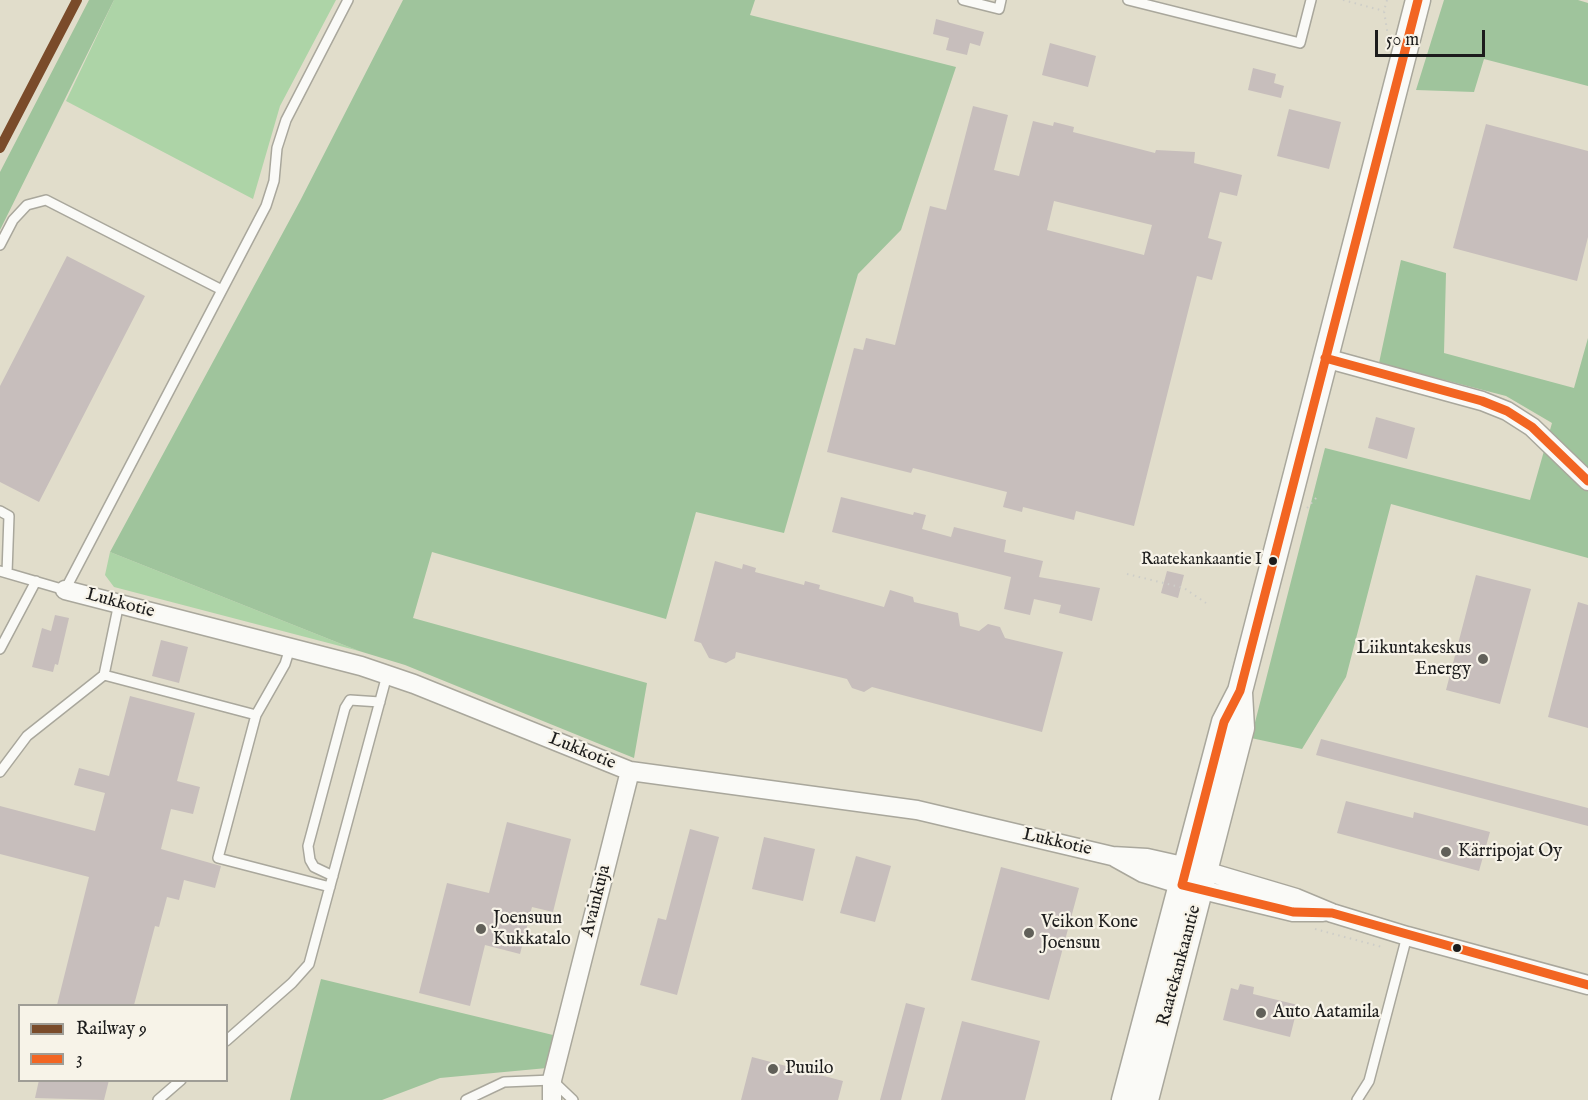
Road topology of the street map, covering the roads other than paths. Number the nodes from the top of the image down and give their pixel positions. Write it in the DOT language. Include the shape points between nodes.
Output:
graph roads {
  1 [pos="348,0"];
  2 [pos="963,0"];
  3 [pos="1001,0"];
  4 [pos="1128,0"];
  5 [pos="1311,0"];
  6 [pos="1418,0"];
  7 [pos="0,245"];
  8 [pos="220,289"];
  9 [pos="1324,358"];
  10 [pos="1588,481"];
  11 [pos="0,511"];
  12 [pos="4,556"];
  13 [pos="3,572"];
  14 [pos="36,581"];
  15 [pos="65,590"];
  16 [pos="119,603"];
  17 [pos="290,648"];
  18 [pos="0,649"];
  19 [pos="104,675"];
  20 [pos="387,675"];
  21 [pos="380,702"];
  22 [pos="256,715"];
  23 [pos="630,771"];
  24 [pos="0,772"];
  25 [pos="333,876"];
  26 [pos="1194,878"];
  27 [pos="330,887"];
  28 [pos="1406,944"];
  29 [pos="1588,985"];
  30 [pos="228,1039"];
  31 [pos="552,1080"];
  32 [pos="179,1082"];
  33 [pos="158,1100"];
  34 [pos="466,1100"];
  35 [pos="552,1100"];
  36 [pos="573,1100"];
  37 [pos="1124,1100"];
  38 [pos="1146,1100"];
  39 [pos="1357,1100"];
  1 -- 8 [label="lane" via="286,120 266,206"];
  2 -- 3 [label="lane" via="999,9"];
  4 -- 5 [label="lane" via="1300,43"];
  6 -- 9 [label="main road, Raatekankaantie"];
  7 -- 8 [label="lane" via="13,220 27,205 46,200"];
  8 -- 15 [label="lane"];
  9 -- 10 [label="street" via="1507,411 1532,427"];
  9 -- 26 [label="main road, Raatekankaantie" via="1240,691 1242,728"];
  11 -- 12 [label="lane" via="9,516"];
  12 -- 13 [label="lane"];
  13 -- 14 [label="lane"];
  14 -- 15 [label="lane"];
  14 -- 18 [label="lane"];
  15 -- 16 [label="street, Lukkotie"];
  16 -- 17 [label="street, Lukkotie"];
  16 -- 19 [label="lane"];
  17 -- 20 [label="street, Lukkotie"];
  17 -- 22 [label="lane"];
  19 -- 22 [label="lane"];
  19 -- 24 [label="lane" via="27,736"];
  20 -- 21 [label="lane"];
  20 -- 23 [label="street, Lukkotie"];
  21 -- 25 [label="lane"];
  21 -- 25 [label="lane" via="350,700 345,708 308,846 314,867"];
  22 -- 27 [label="lane" via="218,858"];
  23 -- 26 [label="street, Lukkotie" via="917,810 1112,856 1143,873"];
  23 -- 31 [label="street, Avainkuja"];
  25 -- 27 [label="lane"];
  26 -- 28 [label="street, Lukkotie" via="1293,912 1332,913"];
  26 -- 37 [label="main road, Raatekankaantie"];
  26 -- 38 [label="main road, Raatekankaantie"];
  27 -- 30 [label="lane" via="309,964"];
  28 -- 29 [label="street, Lukkotie"];
  28 -- 39 [label="lane" via="1370,1081"];
  31 -- 34 [label="lane" via="504,1082"];
  31 -- 35 [label="street, Avainkuja"];
  31 -- 36 [label="lane"];
  32 -- 33 [label="lane"];
}
